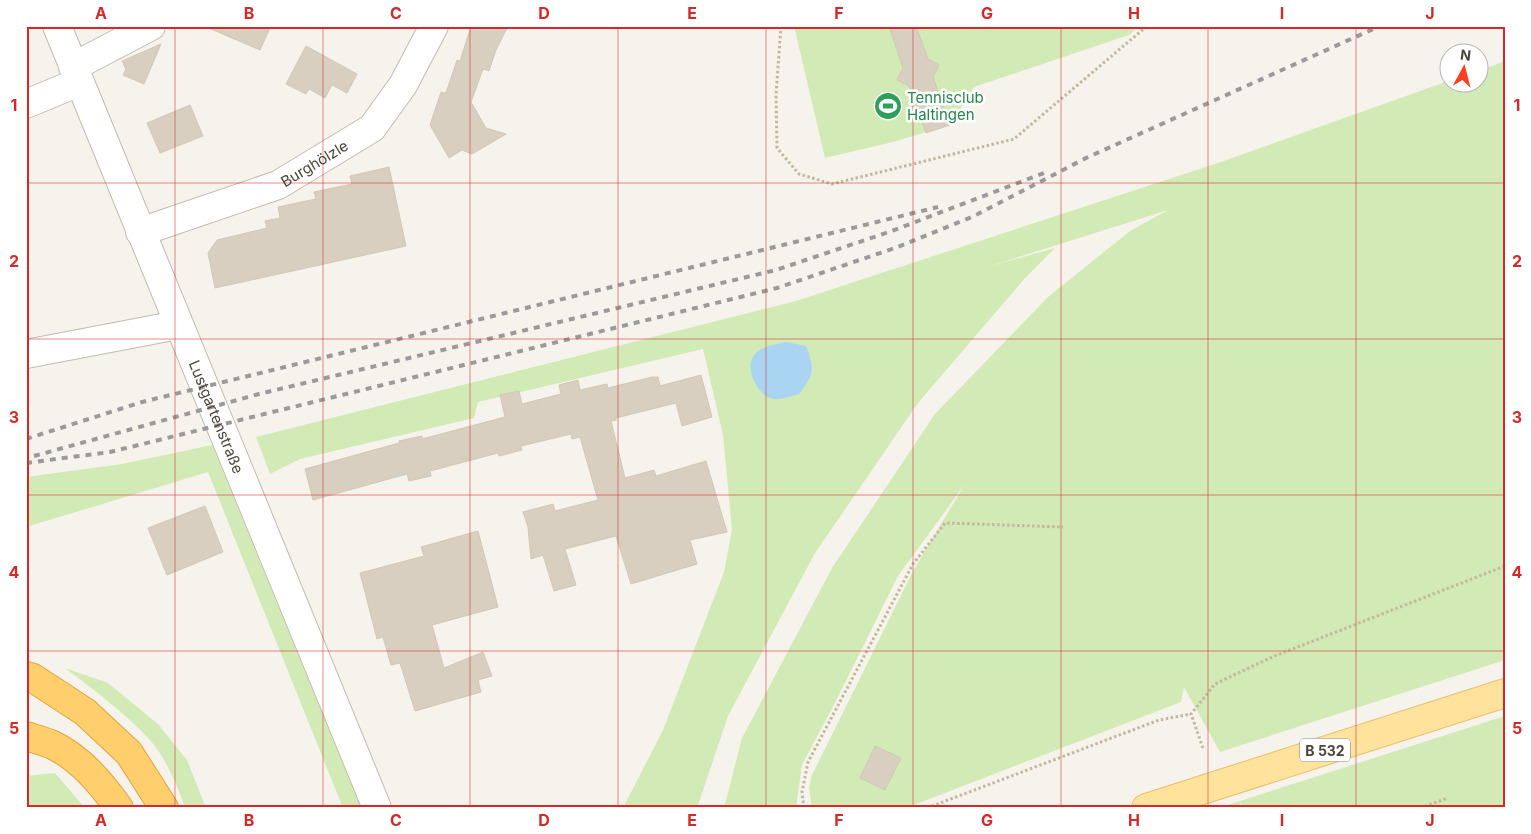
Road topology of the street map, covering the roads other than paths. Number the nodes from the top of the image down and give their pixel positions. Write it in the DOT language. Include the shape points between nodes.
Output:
graph roads {
  1 [pos="57,26"];
  2 [pos="151,26"];
  3 [pos="434,26"];
  4 [pos="76,74"];
  5 [pos="26,104"];
  6 [pos="140,232"];
  7 [pos="178,325"];
  8 [pos="26,354"];
  9 [pos="26,676"];
  10 [pos="1505,693"];
  11 [pos="26,736"];
  12 [pos="119,808"];
  13 [pos="164,808"];
  14 [pos="377,808"];
  15 [pos="1146,808"];
  1 -- 4 [label="street, Lustgartenstraße"];
  2 -- 4 [label="street"];
  3 -- 6 [label="street, Burghölzle" via="403,85 372,128 278,186"];
  4 -- 5 [label="street"];
  4 -- 6 [label="street, Lustgartenstraße"];
  6 -- 7 [label="street, Lustgartenstraße"];
  7 -- 8 [label="street"];
  7 -- 14 [label="street, Lustgartenstraße"];
  9 -- 13 [label="highway" via="85,712 128,752"];
  10 -- 15 [label="main road, B 532"];
  11 -- 12 [label="highway" via="52,745 78,762 101,783"];
}
